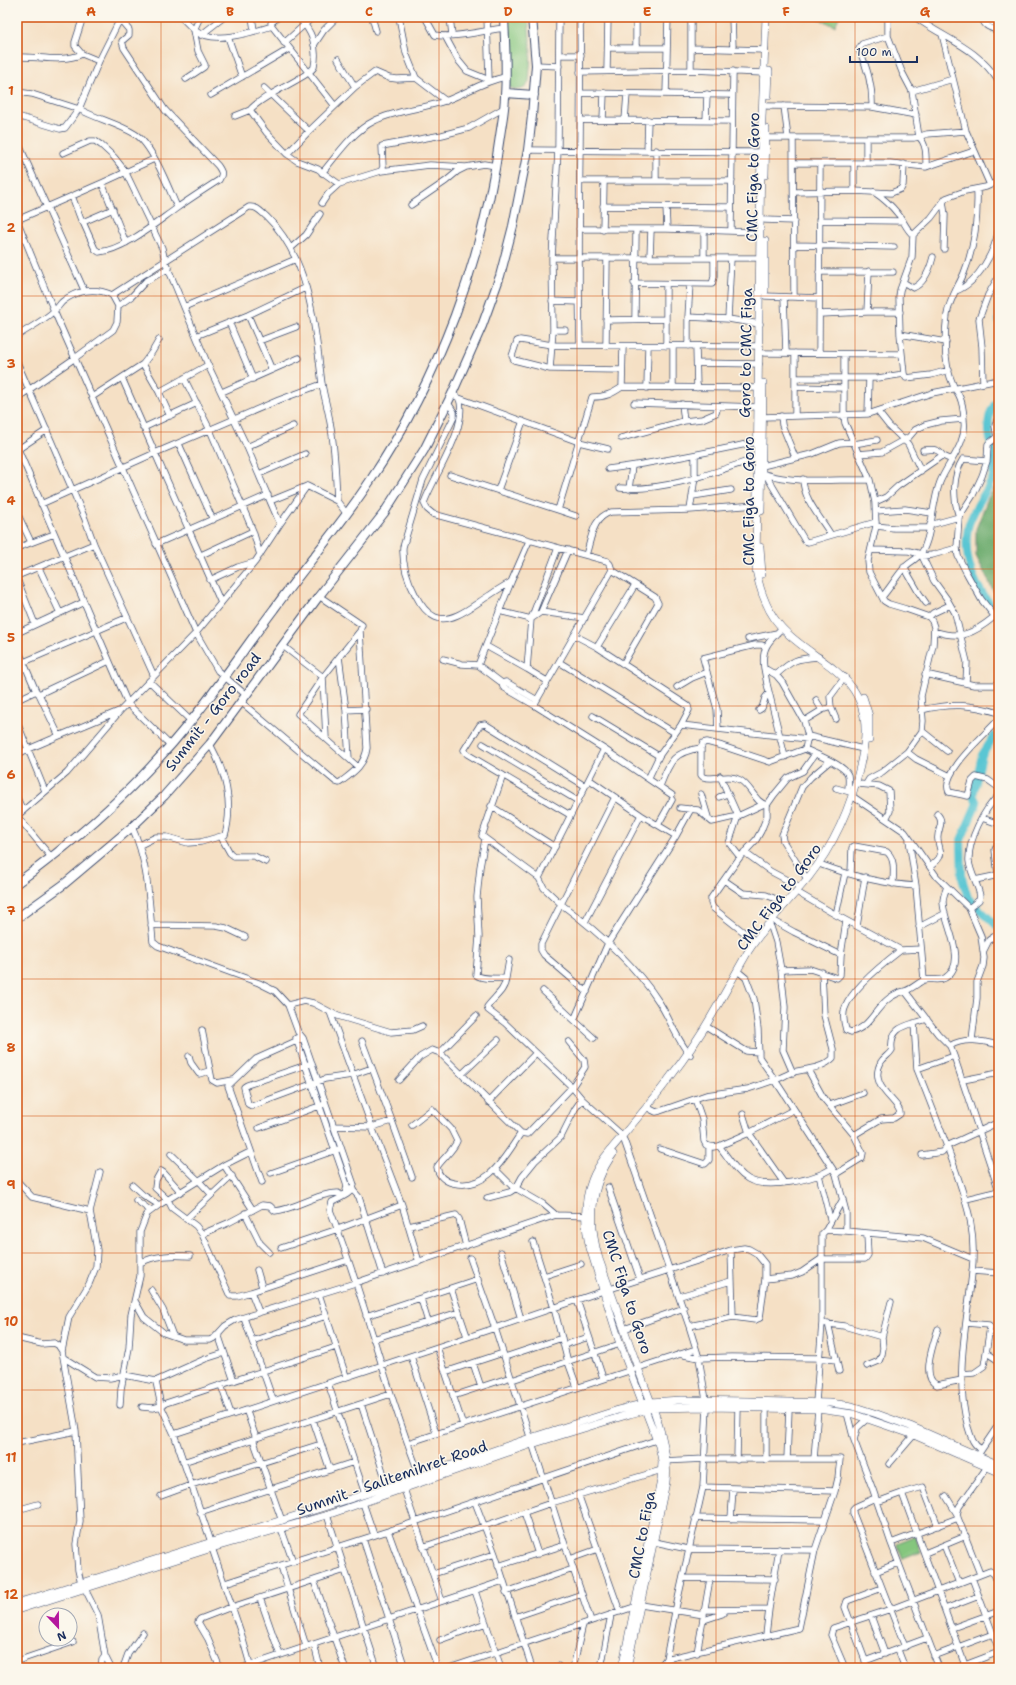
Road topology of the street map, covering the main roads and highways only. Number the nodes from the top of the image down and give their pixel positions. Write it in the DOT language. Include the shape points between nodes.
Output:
graph roads {
  1 [pos="504,17"];
  2 [pos="532,17"];
  3 [pos="766,17"];
  4 [pos="771,17"];
  5 [pos="982,17"];
  6 [pos="998,24"];
  7 [pos="766,84"];
  8 [pos="506,93"];
  9 [pos="534,95"];
  10 [pos="763,270"];
  11 [pos="762,472"];
  12 [pos="861,783"];
  13 [pos="852,794"];
  14 [pos="17,883"];
  15 [pos="800,891"];
  16 [pos="17,918"];
  17 [pos="688,1054"];
  18 [pos="621,1139"];
  19 [pos="611,1303"];
  20 [pos="707,1404"];
  21 [pos="651,1405"];
  22 [pos="817,1405"];
  23 [pos="643,1407"];
  24 [pos="670,1407"];
  25 [pos="656,1421"];
  26 [pos="659,1439"];
  27 [pos="531,1441"];
  28 [pos="999,1465"];
  29 [pos="999,1472"];
  30 [pos="211,1545"];
  31 [pos="81,1586"];
  32 [pos="17,1603"];
  33 [pos="637,1606"];
  34 [pos="17,1610"];
  35 [pos="622,1668"];
  36 [pos="627,1668"];
  1 -- 8 [label="highway"];
  2 -- 9 [label="highway, Summit - Goro road" via="536,65"];
  3 -- 7 [label="main road, Goro to CMC Figa"];
  4 -- 7 [label="main road, CMC Figa to Goro"];
  5 -- 6 [label="main road"];
  7 -- 10 [label="main road, CMC Figa to Goro"];
  7 -- 10 [label="main road, Goro to CMC Figa" via="761,152 760,258"];
  8 -- 9 [label="highway"];
  8 -- 14 [label="highway" via="496,166 478,246 465,289 412,411 369,483 191,722 112,806"];
  9 -- 16 [label="highway, Summit - Goro road" via="528,150 500,276 456,396 448,403 424,450 384,513 210,744 164,796 132,827 73,877"];
  10 -- 11 [label="main road, CMC Figa to Goro" via="765,296"];
  10 -- 11 [label="main road, Goro to CMC Figa" via="757,442 757,458"];
  11 -- 12 [label="main road, CMC Figa to Goro" via="760,547 766,593 784,624 841,668 862,694 870,729"];
  11 -- 12 [label="main road, Goro to CMC Figa" via="756,505 755,559 759,584 780,630 845,677 857,695 863,711 865,734"];
  12 -- 13 [label="main road, CMC Figa to Goro"];
  13 -- 15 [label="main road" via="832,843"];
  13 -- 15 [label="main road, CMC Figa to Goro" via="841,832 822,865"];
  15 -- 17 [label="main road, CMC Figa to Goro" via="752,952 709,1028"];
  15 -- 17 [label="main road" via="755,941"];
  17 -- 18 [label="main road"];
  17 -- 18 [label="main road, CMC Figa to Goro" via="650,1109"];
  18 -- 19 [label="main road, CMC Figa to Goro" via="602,1172 594,1195 587,1237"];
  19 -- 21 [label="main road, CMC Figa to Goro" via="624,1329"];
  19 -- 23 [label="main road" via="620,1344"];
  20 -- 21 [label="main road"];
  20 -- 22 [label="main road"];
  20 -- 22 [label="main road" via="738,1408 789,1409"];
  20 -- 24 [label="main road"];
  21 -- 23 [label="main road"];
  21 -- 24 [label="main road"];
  21 -- 25 [label="main road"];
  22 -- 28 [label="main road" via="830,1403 852,1406 877,1414 980,1453"];
  22 -- 29 [label="main road" via="868,1418"];
  23 -- 26 [label="main road"];
  23 -- 27 [label="main road, Summit - Salitemihret Road"];
  24 -- 25 [label="main road" via="663,1411"];
  25 -- 26 [label="main road"];
  26 -- 33 [label="main road" via="664,1469"];
  27 -- 30 [label="main road"];
  27 -- 30 [label="main road, Summit - Salitemihret Road" via="327,1515"];
  30 -- 31 [label="main road"];
  31 -- 32 [label="main road"];
  31 -- 34 [label="main road"];
  33 -- 35 [label="main road"];
  33 -- 36 [label="main road"];
}
